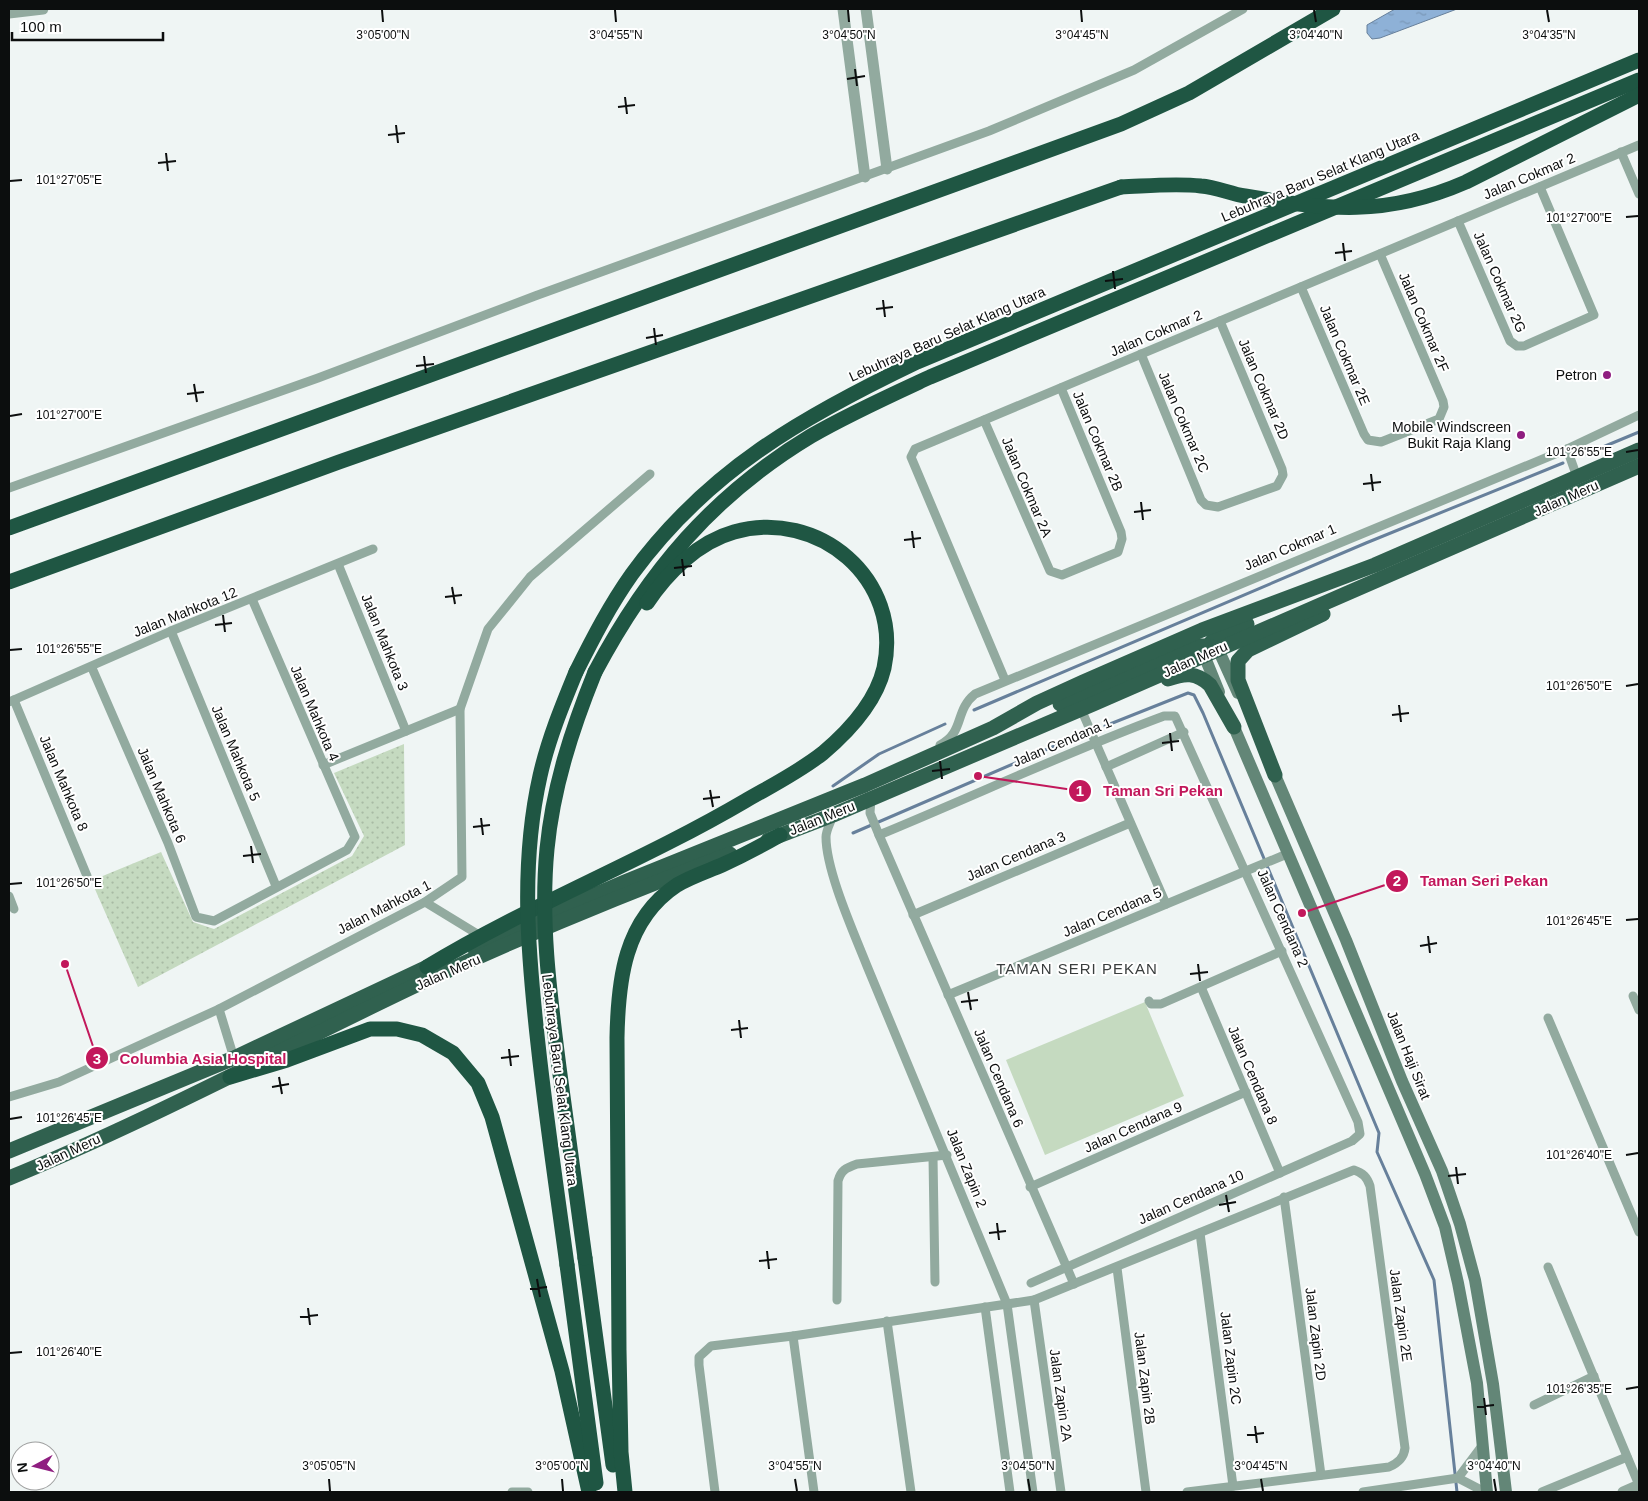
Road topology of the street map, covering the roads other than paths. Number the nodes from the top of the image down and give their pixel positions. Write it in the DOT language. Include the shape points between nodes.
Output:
graph roads {
  1 [pos="9,9"];
  2 [pos="43,9"];
  3 [pos="843,9"];
  4 [pos="866,9"];
  5 [pos="1243,9"];
  6 [pos="1333,9"];
  7 [pos="9,13"];
  8 [pos="1639,60"];
  9 [pos="1639,80"];
  10 [pos="1639,95"];
  11 [pos="1639,144"];
  12 [pos="1622,152"];
  13 [pos="887,169"];
  14 [pos="864,177"];
  15 [pos="1540,187"];
  16 [pos="1639,194"];
  17 [pos="1458,221"];
  18 [pos="1380,254"];
  19 [pos="1301,287"];
  20 [pos="1220,321"];
  21 [pos="1141,354"];
  22 [pos="1061,388"];
  23 [pos="1639,415"];
  24 [pos="984,420"];
  25 [pos="1364,434"];
  26 [pos="1567,449"];
  27 [pos="1639,450"];
  28 [pos="1639,466"];
  29 [pos="650,474"];
  30 [pos="1577,477"];
  31 [pos="9,488"];
  32 [pos="1201,500"];
  33 [pos="9,528"];
  34 [pos="373,549"];
  35 [pos="338,564"];
  36 [pos="1046,564"];
  37 [pos="1375,565"];
  38 [pos="1396,573"];
  39 [pos="9,582"];
  40 [pos="252,600"];
  41 [pos="170,631"];
  42 [pos="1210,650"];
  43 [pos="92,668"];
  44 [pos="595,672"];
  45 [pos="1005,680"];
  46 [pos="12,701"];
  47 [pos="1087,706"];
  48 [pos="460,709"];
  49 [pos="960,714"];
  50 [pos="1175,716"];
  51 [pos="1234,727"];
  52 [pos="993,728"];
  53 [pos="406,730"];
  54 [pos="1184,732"];
  55 [pos="977,735"];
  56 [pos="1095,742"];
  57 [pos="323,765"];
  58 [pos="1106,767"];
  59 [pos="1275,775"];
  60 [pos="868,792"];
  61 [pos="833,815"];
  62 [pos="1130,823"];
  63 [pos="878,833"];
  64 [pos="780,835"];
  65 [pos="1287,854"];
  66 [pos="1246,871"];
  67 [pos="87,876"];
  68 [pos="276,886"];
  69 [pos="9,896"];
  70 [pos="425,902"];
  71 [pos="1166,904"];
  72 [pos="14,908"];
  73 [pos="914,915"];
  74 [pos="479,936"];
  75 [pos="1282,951"];
  76 [pos="427,967"];
  77 [pos="1201,986"];
  78 [pos="948,995"];
  79 [pos="1633,996"];
  80 [pos="1149,1001"];
  81 [pos="219,1009"];
  82 [pos="1639,1010"];
  83 [pos="1548,1018"];
  84 [pos="234,1058"];
  85 [pos="230,1077"];
  86 [pos="1246,1092"];
  87 [pos="9,1097"];
  88 [pos="1360,1134"];
  89 [pos="9,1151"];
  90 [pos="947,1155"];
  91 [pos="933,1157"];
  92 [pos="34,1168"];
  93 [pos="1280,1173"];
  94 [pos="9,1178"];
  95 [pos="9,1186"];
  96 [pos="1030,1187"];
  97 [pos="1284,1197"];
  98 [pos="1639,1232"];
  99 [pos="1200,1233"];
  100 [pos="1065,1267"];
  101 [pos="1548,1267"];
  102 [pos="1117,1268"];
  103 [pos="935,1282"];
  104 [pos="1031,1283"];
  105 [pos="1074,1284"];
  106 [pos="837,1300"];
  107 [pos="1034,1300"];
  108 [pos="1007,1304"];
  109 [pos="985,1307"];
  110 [pos="888,1321"];
  111 [pos="793,1336"];
  112 [pos="1594,1376"];
  113 [pos="1534,1405"];
  114 [pos="1482,1446"];
  115 [pos="1627,1456"];
  116 [pos="1321,1475"];
  117 [pos="1458,1478"];
  118 [pos="1639,1485"];
  119 [pos="1233,1486"];
  120 [pos="512,1492"];
  121 [pos="528,1492"];
  122 [pos="588,1492"];
  123 [pos="597,1492"];
  124 [pos="617,1492"];
  125 [pos="625,1492"];
  126 [pos="715,1492"];
  127 [pos="814,1492"];
  128 [pos="911,1492"];
  129 [pos="1010,1492"];
  130 [pos="1032,1492"];
  131 [pos="1061,1492"];
  132 [pos="1146,1492"];
  133 [pos="1187,1492"];
  134 [pos="1363,1492"];
  135 [pos="1486,1492"];
  136 [pos="1506,1492"];
  137 [pos="1542,1492"];
  138 [pos="1622,1492"];
  1 -- 7 [label="street"];
  2 -- 7 [label="street"];
  3 -- 14 [label="street"];
  4 -- 13 [label="street"];
  5 -- 13 [label="street" via="1134,70 990,131"];
  6 -- 33 [label="highway" via="1189,93 1121,124"];
  8 -- 123 [label="highway, Lebuhraya Baru Selat Klang Utara, bridge" via="917,362 856,391 752,453 722,477 669,528 632,574 602,621 555,723 540,776 526,882 530,972"];
  9 -- 44 [label="highway, Lebuhraya Baru Selat Klang Utara" via="930,377 810,436 749,480 682,542 624,618"];
  10 -- 39 [label="highway, bridge" via="1441,193 1377,208 1338,208 1242,196 1201,186 1121,187 358,455"];
  11 -- 12 [label="street, Jalan Cokmar 2"];
  12 -- 15 [label="street, Jalan Cokmar 2"];
  12 -- 16 [label="street"];
  13 -- 14 [label="street"];
  14 -- 31 [label="street"];
  15 -- 17 [label="street, Jalan Cokmar 2"];
  15 -- 17 [label="street, Jalan Cokmar 2G" via="1594,315 1524,346 1510,342"];
  17 -- 18 [label="street, Jalan Cokmar 2"];
  18 -- 19 [label="street, Jalan Cokmar 2"];
  18 -- 25 [label="street, Jalan Cokmar 2F" via="1444,407 1439,419 1381,442 1368,440"];
  19 -- 20 [label="street, Jalan Cokmar 2"];
  19 -- 25 [label="street, Jalan Cokmar 2E"];
  20 -- 21 [label="street, Jalan Cokmar 2"];
  20 -- 32 [label="street, Jalan Cokmar 2D" via="1283,475 1277,486 1218,507 1206,505"];
  21 -- 22 [label="street, Jalan Cokmar 2"];
  21 -- 32 [label="street, Jalan Cokmar 2C"];
  22 -- 24 [label="street, Jalan Cokmar 2"];
  22 -- 36 [label="street, Jalan Cokmar 2B" via="1122,539 1118,552 1062,575 1050,571"];
  23 -- 26 [label="street, Jalan Cokmar 1"];
  24 -- 36 [label="street, Jalan Cokmar 2A"];
  24 -- 45 [label="street, Jalan Cokmar 2" via="915,449 911,457"];
  26 -- 30 [label="street"];
  26 -- 45 [label="street, Jalan Cokmar 1"];
  27 -- 30 [label="highway, Jalan Meru"];
  28 -- 38 [label="highway, Jalan Meru"];
  29 -- 48 [label="street" via="530,577 488,629"];
  30 -- 37 [label="highway, Jalan Meru"];
  34 -- 35 [label="street, Jalan Mahkota 12"];
  35 -- 40 [label="street, Jalan Mahkota 12"];
  35 -- 53 [label="street, Jalan Mahkota 3"];
  37 -- 42 [label="highway" via="1275,614 1214,638"];
  37 -- 52 [label="highway, Jalan Meru" via="1202,630 1052,696"];
  38 -- 42 [label="highway, Jalan Meru"];
  38 -- 59 [label="highway" via="1312,621 1248,650 1238,661 1238,680"];
  40 -- 41 [label="street, Jalan Mahkota 12"];
  40 -- 57 [label="street, Jalan Mahkota 4"];
  41 -- 43 [label="street, Jalan Mahkota 12"];
  41 -- 68 [label="street, Jalan Mahkota 5"];
  42 -- 47 [label="highway, Jalan Meru"];
  42 -- 51 [label="main road"];
  42 -- 52 [label="highway" via="1192,646 1062,703"];
  42 -- 59 [label="main road, Jalan Haji Sirat"];
  43 -- 46 [label="street, Jalan Mahkota 12"];
  43 -- 68 [label="street, Jalan Mahkota 6" via="168,843 196,917 214,921"];
  44 -- 74 [label="highway" via="674,570 714,540 750,528 793,529 815,535 833,545 864,574 875,593 884,627 884,668 876,690 865,710 822,754 655,851"];
  44 -- 124 [label="highway, Lebuhraya Baru Selat Klang Utara, bridge" via="574,724 558,779 547,848 545,926 553,1022"];
  45 -- 49 [label="street, Jalan Cokmar 1" via="964,702"];
  46 -- 67 [label="street, Jalan Mahkota 8"];
  47 -- 51 [label="highway" via="1132,694 1185,673 1196,675 1210,685"];
  47 -- 56 [label="street"];
  47 -- 60 [label="highway, Jalan Meru"];
  48 -- 53 [label="street"];
  48 -- 70 [label="street, Jalan Mahkota 1" via="462,878"];
  49 -- 55 [label="street" via="965,730"];
  49 -- 60 [label="street, Jalan Cokmar 1" via="954,734 948,741"];
  50 -- 54 [label="street, Jalan Cendana 2"];
  50 -- 56 [label="street, Jalan Cendana 1" via="1164,716"];
  51 -- 65 [label="main road"];
  52 -- 55 [label="highway, Jalan Meru"];
  53 -- 57 [label="street"];
  54 -- 58 [label="street"];
  54 -- 66 [label="street, Jalan Cendana 2"];
  55 -- 60 [label="highway, Jalan Meru"];
  56 -- 58 [label="street"];
  56 -- 63 [label="street, Jalan Cendana 1"];
  57 -- 68 [label="street, Jalan Mahkota 4" via="355,837 347,850"];
  58 -- 62 [label="street"];
  59 -- 136 [label="main road, Jalan Haji Sirat" via="1442,1171 1460,1224 1475,1280 1494,1384"];
  60 -- 61 [label="highway, Jalan Meru"];
  60 -- 63 [label="street, Jalan Cendana 6" via="872,820"];
  60 -- 76 [label="highway, Jalan Meru" via="625,882"];
  61 -- 64 [label="highway, Jalan Meru"];
  61 -- 90 [label="street, Jalan Zapin 2" via="826,836 831,867 867,966"];
  62 -- 71 [label="street"];
  62 -- 73 [label="street, Jalan Cendana 3"];
  63 -- 73 [label="street, Jalan Cendana 6"];
  64 -- 85 [label="highway, Jalan Meru" via="631,892 427,981"];
  64 -- 125 [label="highway" via="677,885 642,920 628,945 621,970 617,1004 619,1350"];
  65 -- 66 [label="street, Jalan Cendana 5"];
  65 -- 114 [label="main road" via="1426,1174 1445,1227 1476,1383"];
  66 -- 71 [label="street, Jalan Cendana 5"];
  66 -- 75 [label="street, Jalan Cendana 2"];
  69 -- 72 [label="street"];
  70 -- 74 [label="street"];
  70 -- 81 [label="street, Jalan Mahkota 1"];
  71 -- 78 [label="street, Jalan Cendana 5"];
  73 -- 78 [label="street, Jalan Cendana 6"];
  74 -- 76 [label="highway"];
  75 -- 77 [label="street"];
  75 -- 88 [label="street, Jalan Cendana 2" via="1358,1122"];
  76 -- 84 [label="highway, Jalan Meru"];
  77 -- 80 [label="street" via="1161,1004"];
  77 -- 86 [label="street, Jalan Cendana 8"];
  78 -- 96 [label="street, Jalan Cendana 6"];
  79 -- 82 [label="street"];
  81 -- 84 [label="street"];
  81 -- 87 [label="street, Jalan Mahkota 1" via="59,1082"];
  83 -- 98 [label="street"];
  84 -- 89 [label="highway, Jalan Meru"];
  85 -- 92 [label="highway, Jalan Meru"];
  85 -- 122 [label="highway" via="370,1029 397,1029 422,1035 453,1053 478,1083 492,1117 562,1371"];
  86 -- 93 [label="street, Jalan Cendana 8"];
  86 -- 96 [label="street, Jalan Cendana 9"];
  88 -- 93 [label="street, Jalan Cendana 10" via="1352,1141"];
  90 -- 91 [label="street"];
  90 -- 108 [label="street, Jalan Zapin 2"];
  91 -- 103 [label="street"];
  91 -- 106 [label="street" via="856,1164 840,1174"];
  92 -- 94 [label="highway, Jalan Meru"];
  92 -- 95 [label="highway"];
  93 -- 100 [label="street, Jalan Cendana 10"];
  96 -- 100 [label="street, Jalan Cendana 6"];
  97 -- 99 [label="street"];
  97 -- 116 [label="street, Jalan Zapin 2D"];
  97 -- 116 [label="street, Jalan Zapin 2E" via="1354,1170 1365,1175 1370,1186 1405,1448 1401,1459 1389,1467"];
  99 -- 102 [label="street"];
  99 -- 119 [label="street, Jalan Zapin 2C"];
  100 -- 104 [label="street, Jalan Cendana 10"];
  100 -- 105 [label="street, Jalan Cendana 6"];
  101 -- 112 [label="street"];
  102 -- 105 [label="street"];
  102 -- 132 [label="street, Jalan Zapin 2B"];
  105 -- 107 [label="street"];
  107 -- 108 [label="street"];
  107 -- 131 [label="street, Jalan Zapin 2A"];
  108 -- 109 [label="street"];
  108 -- 130 [label="street, Jalan Zapin 2"];
  109 -- 110 [label="street"];
  109 -- 129 [label="street"];
  110 -- 111 [label="street"];
  110 -- 128 [label="street"];
  111 -- 126 [label="street" via="711,1346 699,1357"];
  111 -- 127 [label="street"];
  112 -- 113 [label="street"];
  112 -- 115 [label="street"];
  114 -- 117 [label="street"];
  114 -- 135 [label="main road"];
  115 -- 118 [label="street"];
  115 -- 137 [label="street"];
  116 -- 119 [label="street"];
  117 -- 134 [label="street"];
  117 -- 135 [label="street"];
  118 -- 138 [label="street"];
  119 -- 133 [label="street"];
  120 -- 121 [label="street"];
}
